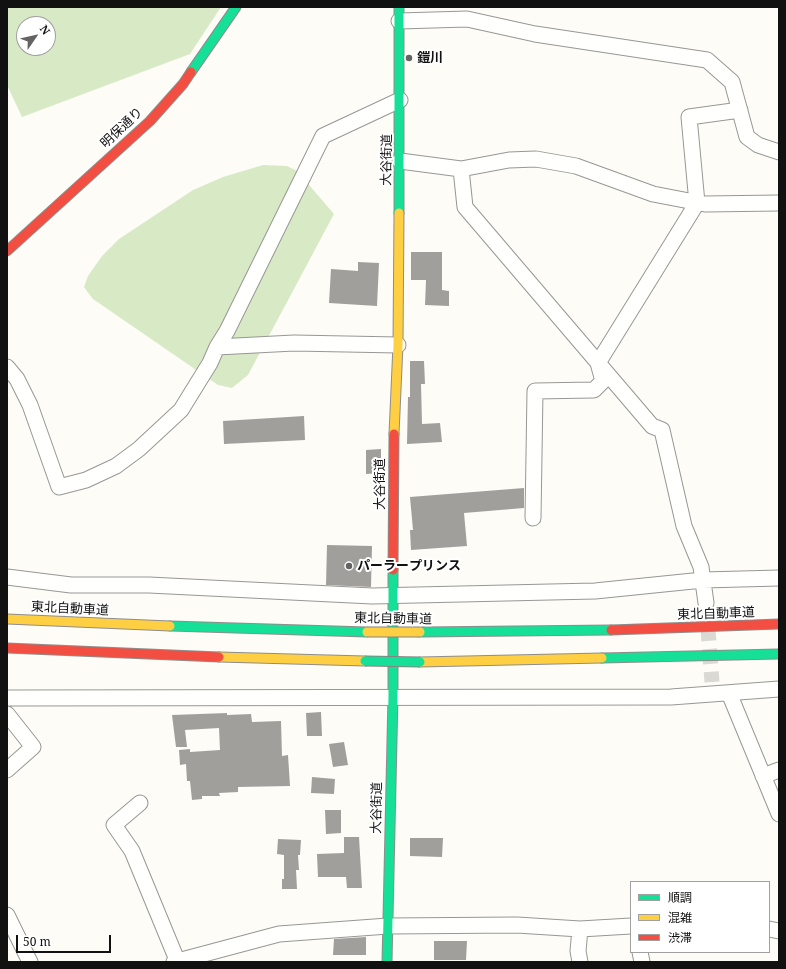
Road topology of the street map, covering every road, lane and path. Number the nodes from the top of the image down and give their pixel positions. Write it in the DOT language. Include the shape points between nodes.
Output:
graph roads {
  1 [pos="236,7"];
  2 [pos="399,14"];
  3 [pos="400,100"];
  4 [pos="740,110"];
  5 [pos="779,152"];
  6 [pos="400,161"];
  7 [pos="462,169"];
  8 [pos="697,203"];
  9 [pos="779,203"];
  10 [pos="7,251"];
  11 [pos="398,346"];
  12 [pos="217,347"];
  13 [pos="598,363"];
  14 [pos="7,367"];
  15 [pos="534,518"];
  16 [pos="7,577"];
  17 [pos="779,578"];
  18 [pos="703,580"];
  19 [pos="393,595"];
  20 [pos="706,603"];
  21 [pos="7,618"];
  22 [pos="779,624"];
  23 [pos="7,648"];
  24 [pos="779,654"];
  25 [pos="779,689"];
  26 [pos="729,693"];
  27 [pos="393,696"];
  28 [pos="7,698"];
  29 [pos="7,714"];
  30 [pos="7,770"];
  31 [pos="779,770"];
  32 [pos="763,776"];
  33 [pos="140,803"];
  34 [pos="779,814"];
  35 [pos="7,915"];
  36 [pos="388,926"];
  37 [pos="630,926"];
  38 [pos="580,929"];
  39 [pos="176,961"];
  40 [pos="30,962"];
  41 [pos="387,962"];
  42 [pos="580,962"];
  1 -- 10 [label="main road, 明保通り" via="183,84 150,121"];
  2 -- 3 [label="main road, 大谷街道"];
  2 -- 4 [label="street" via="467,19 535,34 707,60 732,82"];
  3 -- 6 [label="main road, 大谷街道"];
  3 -- 12 [label="street" via="323,136"];
  4 -- 5 [label="street" via="747,138 758,145"];
  4 -- 8 [label="street" via="689,116"];
  6 -- 7 [label="street"];
  6 -- 11 [label="main road, 大谷街道"];
  7 -- 8 [label="street" via="509,160 536,159 576,166 653,194"];
  7 -- 13 [label="street" via="465,207"];
  8 -- 9 [label="street"];
  8 -- 13 [label="street"];
  11 -- 12 [label="street" via="294,343"];
  11 -- 19 [label="main road, 大谷街道" via="394,422"];
  12 -- 14 [label="street" via="181,410 139,449 116,466 86,480 59,487 30,405 17,378"];
  13 -- 15 [label="street" via="603,381 594,390 535,391"];
  13 -- 18 [label="street" via="652,426 662,430 684,526 701,567"];
  16 -- 19 [label="street" via="72,585 149,585"];
  17 -- 18 [label="street"];
  18 -- 19 [label="street" via="595,591"];
  18 -- 20 [label="street"];
  19 -- 27 [label="main road, 大谷街道"];
  21 -- 22 [label="main road, 東北自動車道, bridge" via="367,632 636,630"];
  23 -- 24 [label="main road, bridge" via="145,655 420,662"];
  25 -- 26 [label="street"];
  26 -- 27 [label="street" via="712,688 671,697"];
  26 -- 32 [label="street"];
  27 -- 28 [label="street"];
  27 -- 36 [label="main road, 大谷街道"];
  29 -- 30 [label="street" via="33,747"];
  31 -- 32 [label="street"];
  32 -- 34 [label="street"];
  33 -- 39 [label="street" via="114,825 132,851"];
  35 -- 40 [label="street"];
  36 -- 38 [label="street" via="517,924"];
  36 -- 39 [label="street" via="279,934"];
  36 -- 41 [label="main road, 大谷街道"];
  37 -- 38 [label="street"];
  38 -- 42 [label="street"];
}
